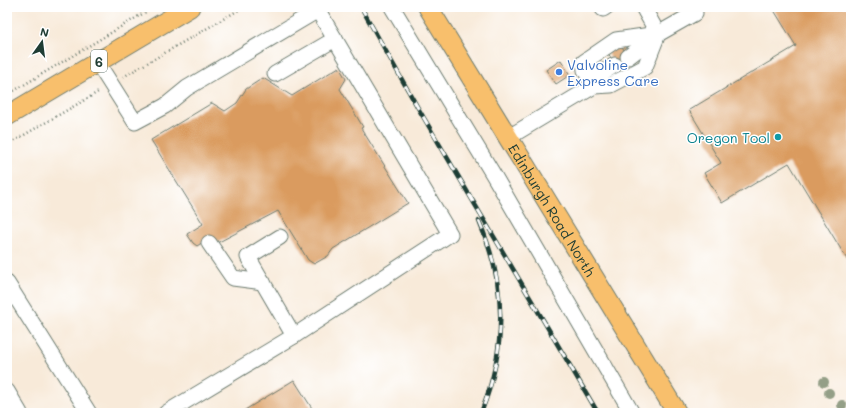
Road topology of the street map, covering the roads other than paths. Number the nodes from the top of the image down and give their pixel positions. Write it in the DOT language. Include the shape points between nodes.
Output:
graph roads {
  1 [pos="190,7"];
  2 [pos="392,7"];
  3 [pos="428,7"];
  4 [pos="643,7"];
  5 [pos="691,7"];
  6 [pos="317,8"];
  7 [pos="658,34"];
  8 [pos="335,39"];
  9 [pos="97,62"];
  10 [pos="275,74"];
  11 [pos="592,83"];
  12 [pos="7,116"];
  13 [pos="509,137"];
  14 [pos="280,237"];
  15 [pos="209,243"];
  16 [pos="263,282"];
  17 [pos="10,293"];
  18 [pos="294,336"];
  19 [pos="7,390"];
  20 [pos="20,413"];
  21 [pos="89,413"];
  22 [pos="166,413"];
  23 [pos="632,413"];
  24 [pos="677,413"];
  1 -- 9 [label="main road, 6"];
  2 -- 23 [label="street" via="494,174"];
  3 -- 13 [label="main road, Edinburgh Road North"];
  4 -- 7 [label="street"];
  5 -- 7 [label="street" via="695,13"];
  6 -- 8 [label="street"];
  6 -- 9 [label="street" via="187,88 165,106 134,122"];
  7 -- 11 [label="street"];
  7 -- 11 [label="street" via="645,67 610,86"];
  7 -- 11 [label="street" via="616,40 584,62"];
  8 -- 10 [label="street"];
  8 -- 18 [label="street" via="450,234"];
  9 -- 12 [label="main road, 6"];
  11 -- 13 [label="street"];
  13 -- 24 [label="main road, Edinburgh Road North"];
  14 -- 16 [label="street" via="248,257"];
  15 -- 16 [label="street" via="233,278"];
  16 -- 18 [label="street"];
  17 -- 21 [label="street"];
  18 -- 22 [label="street"];
  19 -- 20 [label="street"];
}
